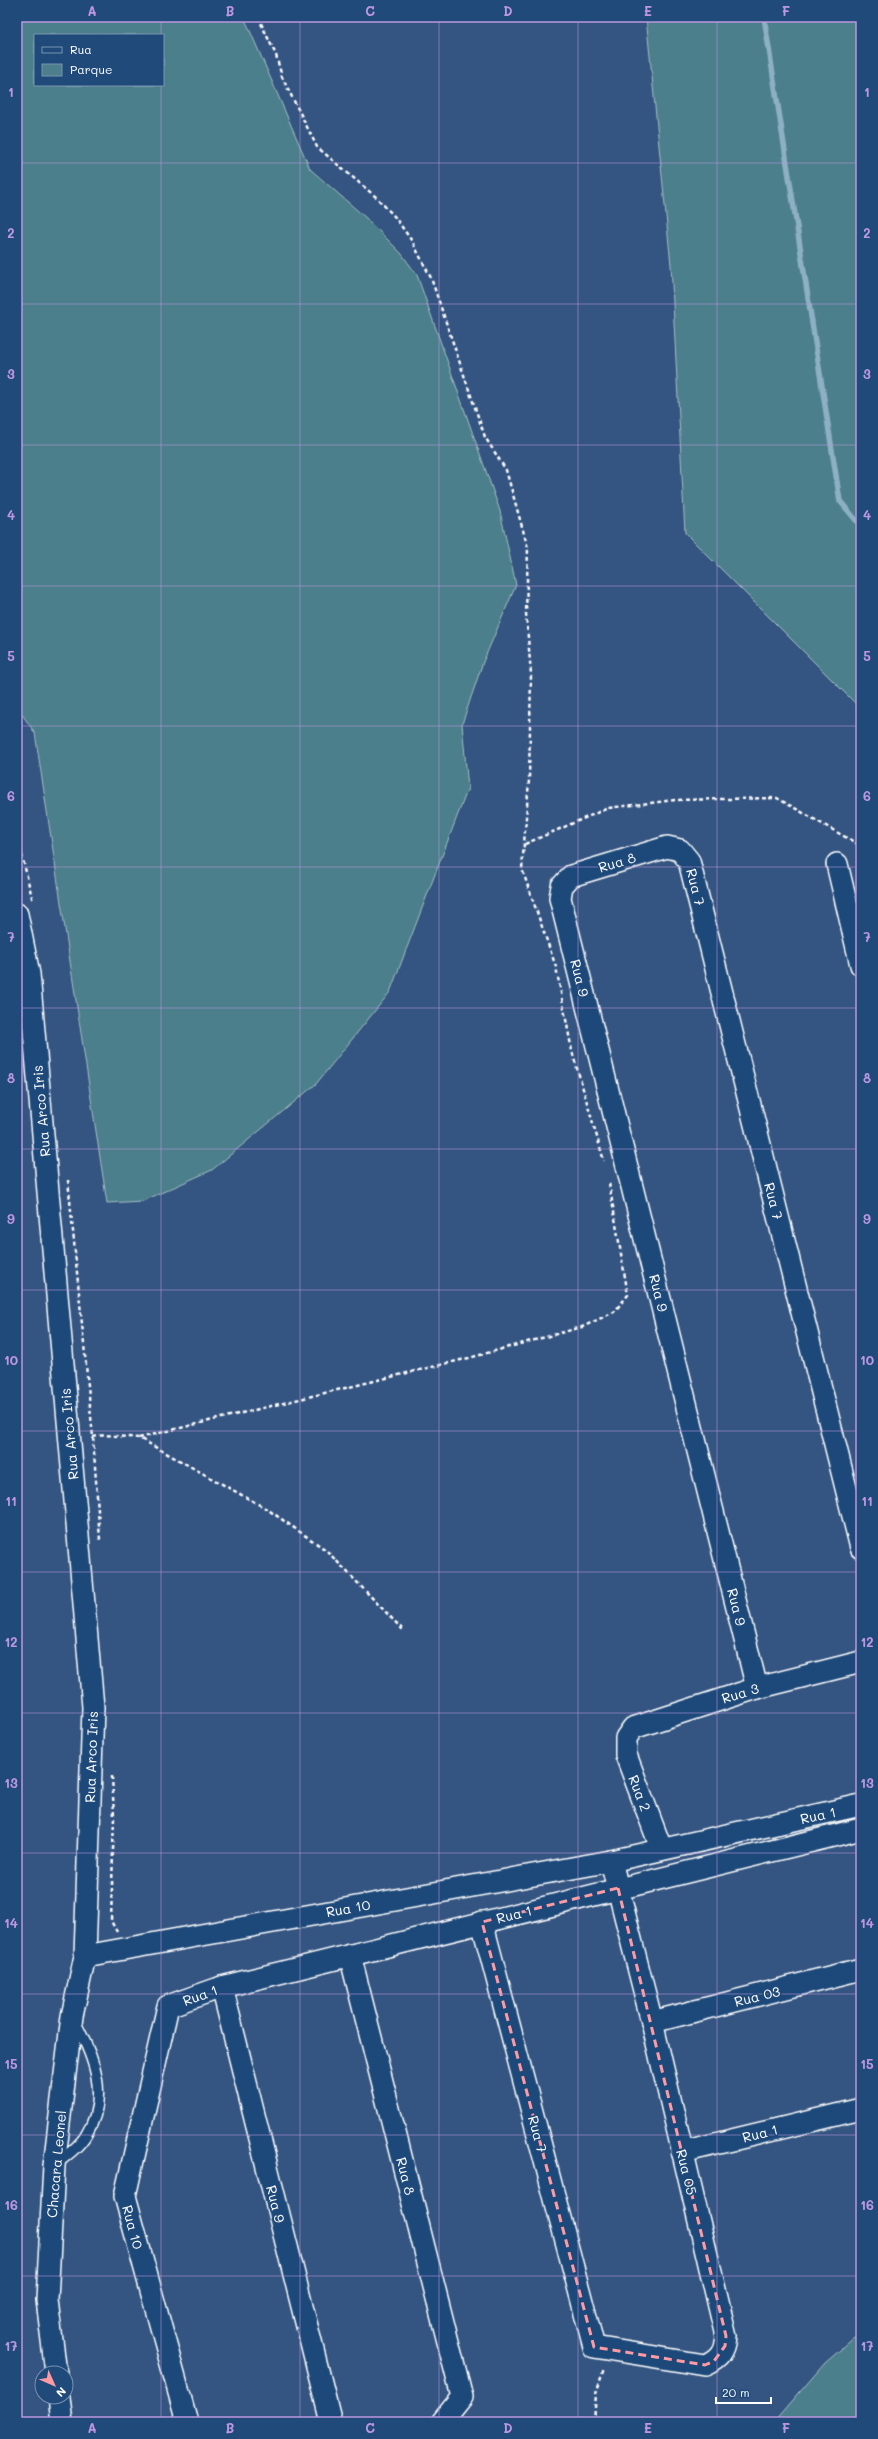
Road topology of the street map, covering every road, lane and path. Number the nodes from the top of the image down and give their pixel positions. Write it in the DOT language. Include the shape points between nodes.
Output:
graph roads {
  1 [pos="258,17"];
  2 [pos="524,844"];
  3 [pos="861,846"];
  4 [pos="686,855"];
  5 [pos="837,864"];
  6 [pos="560,898"];
  7 [pos="17,914"];
  8 [pos="858,943"];
  9 [pos="861,965"];
  10 [pos="606,1168"];
  11 [pos="608,1175"];
  12 [pos="69,1436"];
  13 [pos="139,1438"];
  14 [pos="858,1527"];
  15 [pos="861,1548"];
  16 [pos="403,1630"];
  17 [pos="861,1662"];
  18 [pos="757,1688"];
  19 [pos="626,1738"];
  20 [pos="861,1805"];
  21 [pos="861,1829"];
  22 [pos="661,1848"];
  23 [pos="611,1861"];
  24 [pos="618,1888"];
  25 [pos="482,1922"];
  26 [pos="350,1955"];
  27 [pos="85,1956"];
  28 [pos="861,1969"];
  29 [pos="222,1987"];
  30 [pos="168,2006"];
  31 [pos="72,2016"];
  32 [pos="652,2022"];
  33 [pos="861,2109"];
  34 [pos="682,2152"];
  35 [pos="54,2166"];
  36 [pos="602,2348"];
  37 [pos="55,2365"];
  38 [pos="60,2405"];
  39 [pos="62,2422"];
  40 [pos="187,2422"];
  41 [pos="331,2422"];
  42 [pos="442,2422"];
  43 [pos="594,2422"];
  1 -- 2 [label="path" via="276,55 285,84 318,147 376,197 394,216 412,242 431,278 485,437 506,470 528,548 526,613 532,674"];
  2 -- 3 [label="path" via="608,808 675,800 777,798"];
  2 -- 10 [label="path" via="522,869 556,967 572,1051"];
  4 -- 6 [label="street, Rua 8" via="680,850 667,847 571,876 562,886"];
  4 -- 14 [label="street, Rua 7"];
  5 -- 8 [label="street"];
  6 -- 18 [label="street, Rua 9"];
  7 -- 12 [label="street, Rua Arco Iris" via="29,974"];
  8 -- 9 [label="street"];
  11 -- 13 [label="path" via="628,1295 614,1312 582,1327 469,1358"];
  12 -- 13 [label="path" via="105,1435"];
  12 -- 27 [label="street, Rua Arco Iris" via="93,1707"];
  13 -- 16 [label="path" via="267,1509 326,1550"];
  14 -- 15 [label="street, Rua 7"];
  17 -- 18 [label="street, Rua 3"];
  18 -- 19 [label="street, Rua 3" via="633,1728"];
  19 -- 22 [label="street, Rua 2" via="626,1755"];
  20 -- 22 [label="street, Rua 1"];
  21 -- 24 [label="street, Rua 1"];
  22 -- 23 [label="street, Rua 1"];
  23 -- 24 [label="street, Rua 05"];
  23 -- 27 [label="street, Rua 10"];
  24 -- 25 [label="street, Rua 1"];
  24 -- 32 [label="street, Rua 05"];
  25 -- 26 [label="street, Rua 1"];
  25 -- 36 [label="street, Rua 7"];
  26 -- 29 [label="street, Rua 1"];
  26 -- 42 [label="street, Rua 8" via="462,2397"];
  27 -- 31 [label="street, Chacara Leonel"];
  28 -- 32 [label="street, Rua 03"];
  29 -- 30 [label="street, Rua 1"];
  29 -- 41 [label="street, Rua 9"];
  30 -- 40 [label="street, Rua 10" via="125,2196"];
  31 -- 35 [label="street, Chacara Leonel"];
  31 -- 35 [label="lane" via="90,2048 98,2077 98,2107 86,2135"];
  32 -- 34 [label="street, Rua 05"];
  33 -- 34 [label="street, Rua 1"];
  34 -- 36 [label="street, Rua 05" via="726,2336 725,2346 717,2358 705,2365"];
  35 -- 37 [label="street, Chacara Leonel" via="47,2300"];
  36 -- 43 [label="path"];
  38 -- 39 [label="street"];
}
